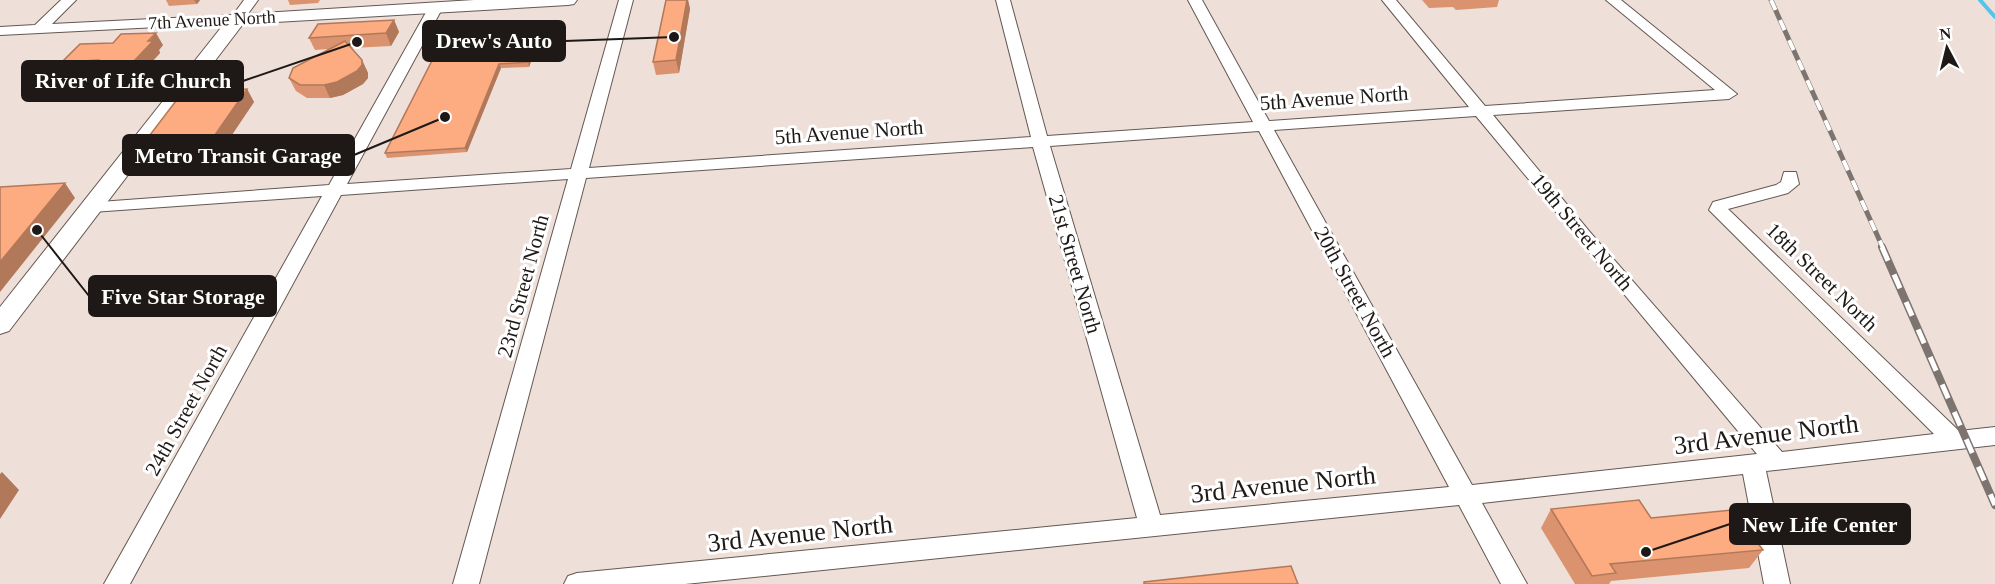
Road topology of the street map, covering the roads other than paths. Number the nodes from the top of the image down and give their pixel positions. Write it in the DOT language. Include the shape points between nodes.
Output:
graph roads {
  1 [pos="69,0"];
  2 [pos="251,0"];
  3 [pos="568,0"];
  4 [pos="626,0"];
  5 [pos="1003,0"];
  6 [pos="1195,0"];
  7 [pos="1389,0"];
  8 [pos="1613,0"];
  9 [pos="436,7"];
  10 [pos="237,19"];
  11 [pos="39,29"];
  12 [pos="0,31"];
  13 [pos="1480,111"];
  14 [pos="1263,126"];
  15 [pos="1041,141"];
  16 [pos="579,173"];
  17 [pos="1790,176"];
  18 [pos="335,190"];
  19 [pos="92,207"];
  20 [pos="0,325"];
  21 [pos="1995,436"];
  22 [pos="1954,440"];
  23 [pos="1777,462"];
  24 [pos="1753,464"];
  25 [pos="1466,495"];
  26 [pos="1150,526"];
  27 [pos="117,584"];
  28 [pos="466,584"];
  29 [pos="577,584"];
  30 [pos="1514,584"];
  31 [pos="1777,584"];
  1 -- 11 [label="street"];
  2 -- 10 [label="street"];
  3 -- 9 [label="main road, 7th Avenue North"];
  4 -- 16 [label="street, 23rd Street North"];
  5 -- 15 [label="street, 21st Street North"];
  6 -- 14 [label="street, 20th Street North"];
  7 -- 13 [label="street, 19th Street North"];
  8 -- 13 [label="street, 5th Avenue North" via="1729,94"];
  9 -- 10 [label="main road, 7th Avenue North"];
  9 -- 18 [label="street, 24th Street North"];
  10 -- 11 [label="street, 7th Avenue North"];
  10 -- 19 [label="main road"];
  11 -- 12 [label="street, 7th Avenue North"];
  13 -- 14 [label="street, 5th Avenue North"];
  13 -- 23 [label="street, 19th Street North"];
  14 -- 15 [label="street, 5th Avenue North"];
  14 -- 25 [label="street, 20th Street North"];
  15 -- 16 [label="street, 5th Avenue North"];
  15 -- 26 [label="street, 21st Street North"];
  16 -- 18 [label="street, 5th Avenue North"];
  16 -- 28 [label="street, 23rd Street North"];
  17 -- 22 [label="street, 18th Street North" via="1790,184 1782,189 1719,206 1718,210"];
  18 -- 19 [label="street, 5th Avenue North"];
  18 -- 27 [label="street, 24th Street North"];
  19 -- 20 [label="main road"];
  21 -- 22 [label="street, 3rd Avenue North"];
  22 -- 23 [label="street, 3rd Avenue North"];
  23 -- 24 [label="street, 3rd Avenue North"];
  24 -- 25 [label="street, 3rd Avenue North"];
  24 -- 31 [label="street"];
  25 -- 26 [label="street, 3rd Avenue North"];
  25 -- 30 [label="street, 20th Street North"];
  26 -- 29 [label="street, 3rd Avenue North"];
}
